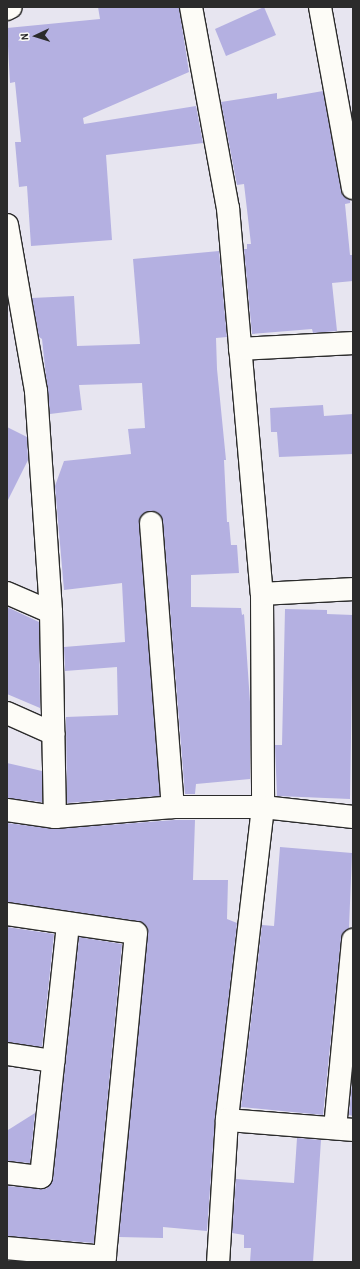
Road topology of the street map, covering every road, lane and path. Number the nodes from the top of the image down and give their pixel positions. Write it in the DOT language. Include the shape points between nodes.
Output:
graph roads {
  1 [pos="11,7"];
  2 [pos="192,7"];
  3 [pos="320,7"];
  4 [pos="7,8"];
  5 [pos="353,188"];
  6 [pos="7,225"];
  7 [pos="353,343"];
  8 [pos="240,349"];
  9 [pos="151,523"];
  10 [pos="353,589"];
  11 [pos="7,593"];
  12 [pos="262,594"];
  13 [pos="51,612"];
  14 [pos="7,713"];
  15 [pos="54,734"];
  16 [pos="173,807"];
  17 [pos="262,807"];
  18 [pos="7,810"];
  19 [pos="55,816"];
  20 [pos="353,817"];
  21 [pos="7,914"];
  22 [pos="68,923"];
  23 [pos="353,940"];
  24 [pos="7,1054"];
  25 [pos="53,1061"];
  26 [pos="227,1120"];
  27 [pos="344,1129"];
  28 [pos="7,1173"];
  29 [pos="7,1248"];
  30 [pos="218,1262"];
  1 -- 4 [label="street"];
  2 -- 8 [label="street" via="228,208"];
  3 -- 5 [label="street"];
  6 -- 13 [label="street" via="36,391"];
  7 -- 8 [label="street"];
  8 -- 12 [label="street"];
  9 -- 16 [label="street"];
  10 -- 12 [label="street"];
  11 -- 13 [label="street"];
  12 -- 17 [label="street"];
  13 -- 15 [label="street"];
  14 -- 15 [label="street"];
  15 -- 19 [label="street"];
  16 -- 17 [label="street"];
  16 -- 19 [label="street"];
  17 -- 20 [label="street"];
  17 -- 26 [label="street"];
  18 -- 19 [label="street"];
  21 -- 22 [label="street"];
  22 -- 25 [label="street"];
  22 -- 29 [label="street" via="136,933 105,1257"];
  23 -- 27 [label="street"];
  24 -- 25 [label="street"];
  25 -- 28 [label="street" via="41,1177"];
  26 -- 27 [label="street"];
  26 -- 30 [label="street"];
}
